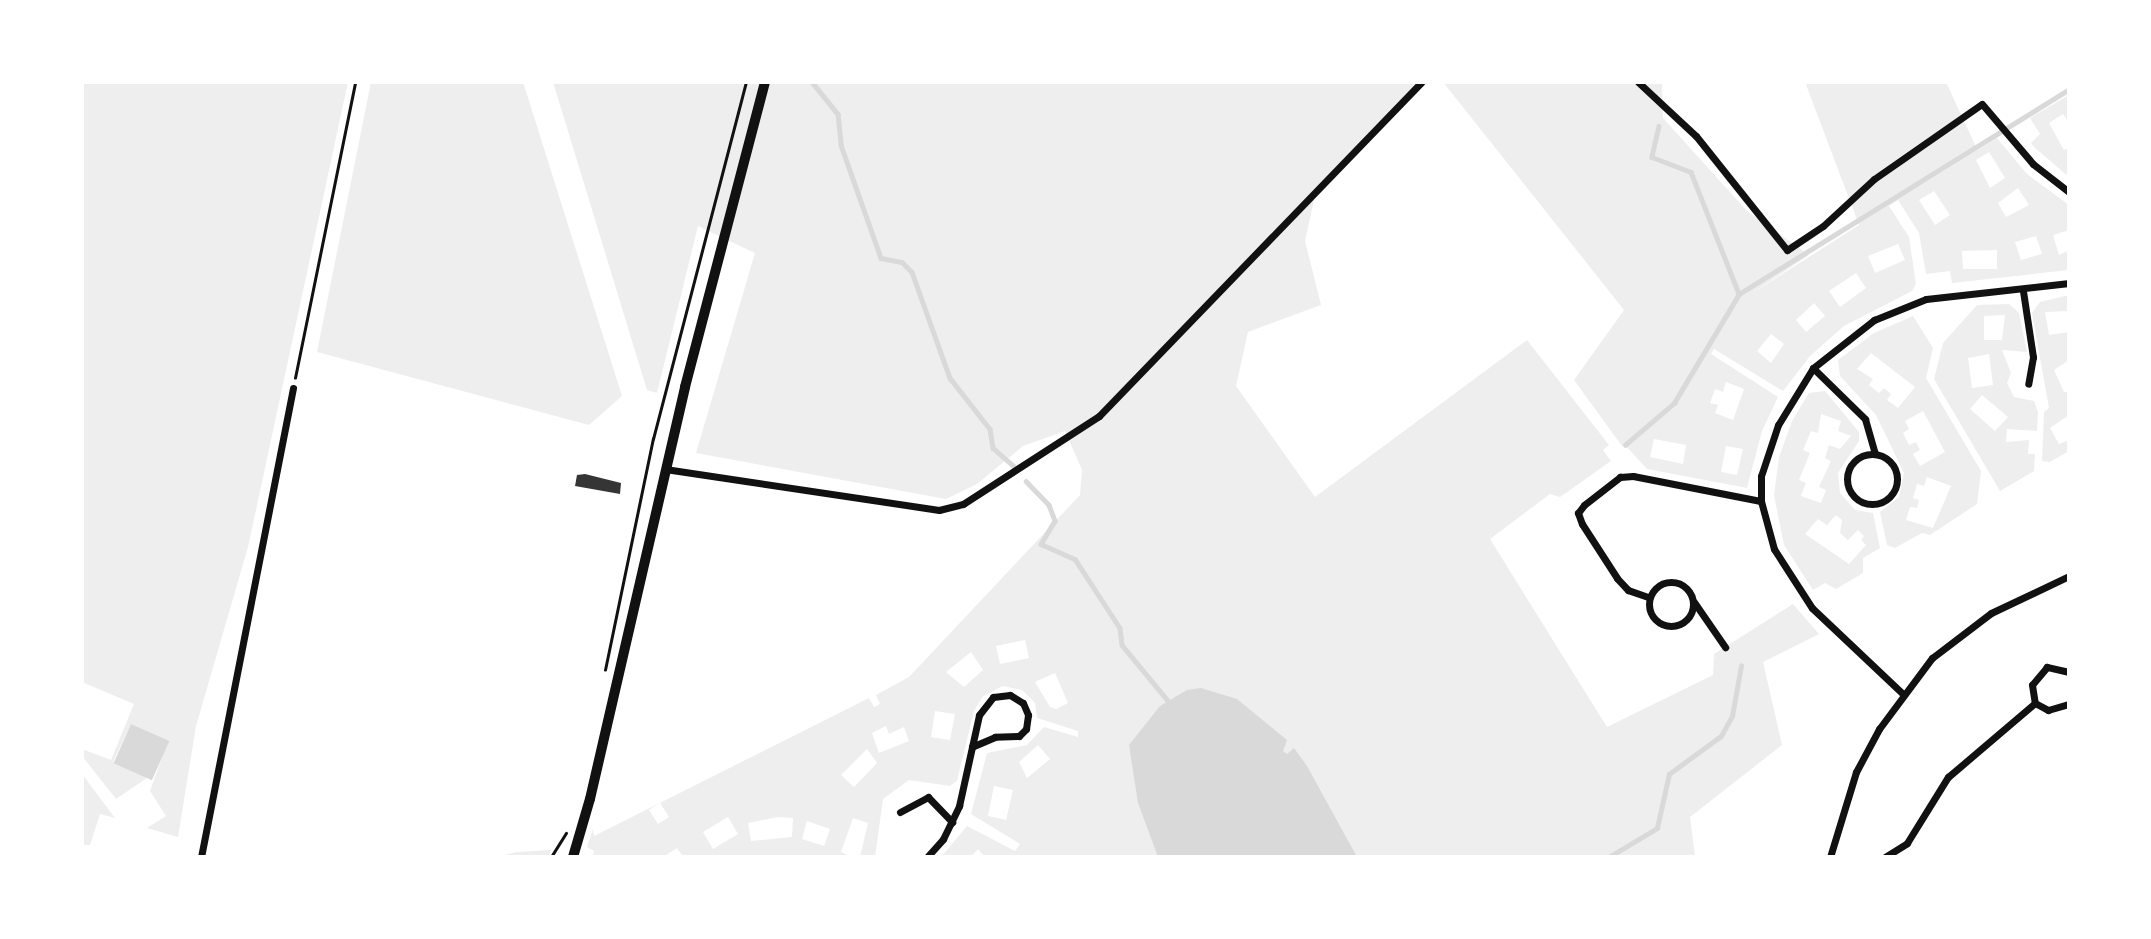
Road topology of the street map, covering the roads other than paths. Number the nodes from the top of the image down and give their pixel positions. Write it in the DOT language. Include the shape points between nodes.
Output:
graph roads {
  1 [pos="765,82"];
  2 [pos="1420,82"];
  3 [pos="1638,82"];
  4 [pos="2069,192"];
  5 [pos="2069,283"];
  6 [pos="2023,291"];
  7 [pos="1813,368"];
  8 [pos="2028,384"];
  9 [pos="293,388"];
  10 [pos="1875,453"];
  11 [pos="665,469"];
  12 [pos="1760,501"];
  13 [pos="2069,576"];
  14 [pos="1648,597"];
  15 [pos="1694,602"];
  16 [pos="1725,647"];
  17 [pos="2069,671"];
  18 [pos="1903,694"];
  19 [pos="2035,702"];
  20 [pos="2069,704"];
  21 [pos="972,747"];
  22 [pos="900,812"];
  23 [pos="953,822"];
  24 [pos="201,857"];
  25 [pos="573,857"];
  26 [pos="927,857"];
  27 [pos="1830,857"];
  28 [pos="1885,857"];
  1 -- 11 [label="main road"];
  2 -- 11 [label="street" via="1099,416 963,504 939,510"];
  3 -- 4 [label="street" via="1696,136 1787,250 1823,226 1874,179 1982,104 2033,164"];
  5 -- 6 [label="street"];
  6 -- 7 [label="street" via="1926,299 1898,309 1850,335"];
  6 -- 8 [label="street" via="2033,357"];
  7 -- 10 [label="street" via="1865,419"];
  7 -- 12 [label="street" via="1778,425 1761,476"];
  9 -- 24 [label="street"];
  10 -- 10 [label="street" via="1888,459 1897,471 1897,485 1890,498 1877,505 1862,503 1851,494 1846,480 1850,466 1861,456"];
  11 -- 25 [label="main road" via="634,618"];
  12 -- 14 [label="street" via="1633,476 1620,477 1584,505 1578,513 1582,524 1617,578 1628,590"];
  12 -- 18 [label="street" via="1774,549 1798,591"];
  13 -- 18 [label="street" via="1992,613 1961,634 1932,658"];
  14 -- 15 [label="street" via="1658,584 1673,581 1687,587"];
  14 -- 15 [label="street" via="1649,613 1660,625 1683,622"];
  15 -- 16 [label="street"];
  17 -- 19 [label="street" via="2054,666 2041,670 2032,685"];
  18 -- 27 [label="street" via="1856,772"];
  19 -- 20 [label="street" via="2048,710"];
  19 -- 28 [label="street" via="1948,777 1908,843"];
  21 -- 21 [label="street" via="979,715 993,697 1010,695 1023,703 1028,715 1026,729 1019,736 995,737"];
  21 -- 23 [label="street"];
  22 -- 23 [label="street" via="929,797"];
  23 -- 26 [label="street"];
}
